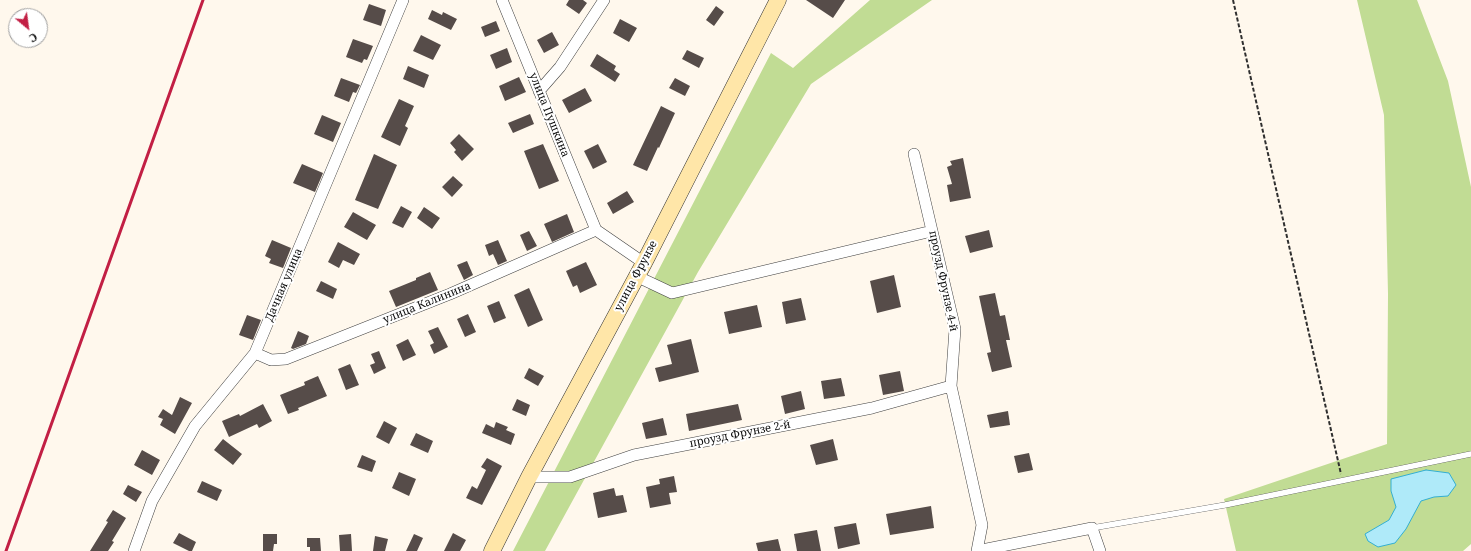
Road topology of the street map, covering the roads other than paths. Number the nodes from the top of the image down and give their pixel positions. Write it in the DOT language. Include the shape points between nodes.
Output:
graph roads {
  1 [pos="403,0"];
  2 [pos="502,0"];
  3 [pos="604,0"];
  4 [pos="777,0"];
  5 [pos="539,91"];
  6 [pos="914,154"];
  7 [pos="596,230"];
  8 [pos="932,231"];
  9 [pos="640,269"];
  10 [pos="255,353"];
  11 [pos="951,386"];
  12 [pos="1471,454"];
  13 [pos="529,477"];
  14 [pos="1092,528"];
  15 [pos="134,551"];
  16 [pos="492,551"];
  17 [pos="977,551"];
  18 [pos="1100,551"];
  1 -- 10 [label="street, Дачная улица"];
  2 -- 5 [label="street, улица Пушкина"];
  3 -- 5 [label="street" via="560,67"];
  4 -- 9 [label="street, улица Фрунзе"];
  5 -- 7 [label="street, улица Пушкина"];
  6 -- 8 [label="street, проузд Фрунзе 4-й"];
  7 -- 9 [label="street"];
  7 -- 10 [label="street, улица Калинина" via="450,294 286,359 271,360"];
  8 -- 9 [label="street" via="672,293"];
  8 -- 11 [label="street, проузд Фрунзе 4-й" via="955,329"];
  9 -- 13 [label="street, улица Фрунзе"];
  10 -- 15 [label="street, Дачная улица" via="195,426 152,500"];
  11 -- 13 [label="street, проузд Фрунзе 2-й" via="872,408 634,455 570,477"];
  11 -- 17 [label="street, проузд Фрунзе 4-й" via="982,525"];
  12 -- 14 [label="lane" via="1225,505"];
  13 -- 16 [label="street, улица Фрунзе"];
  14 -- 17 [label="street"];
  14 -- 18 [label="street"];
}
